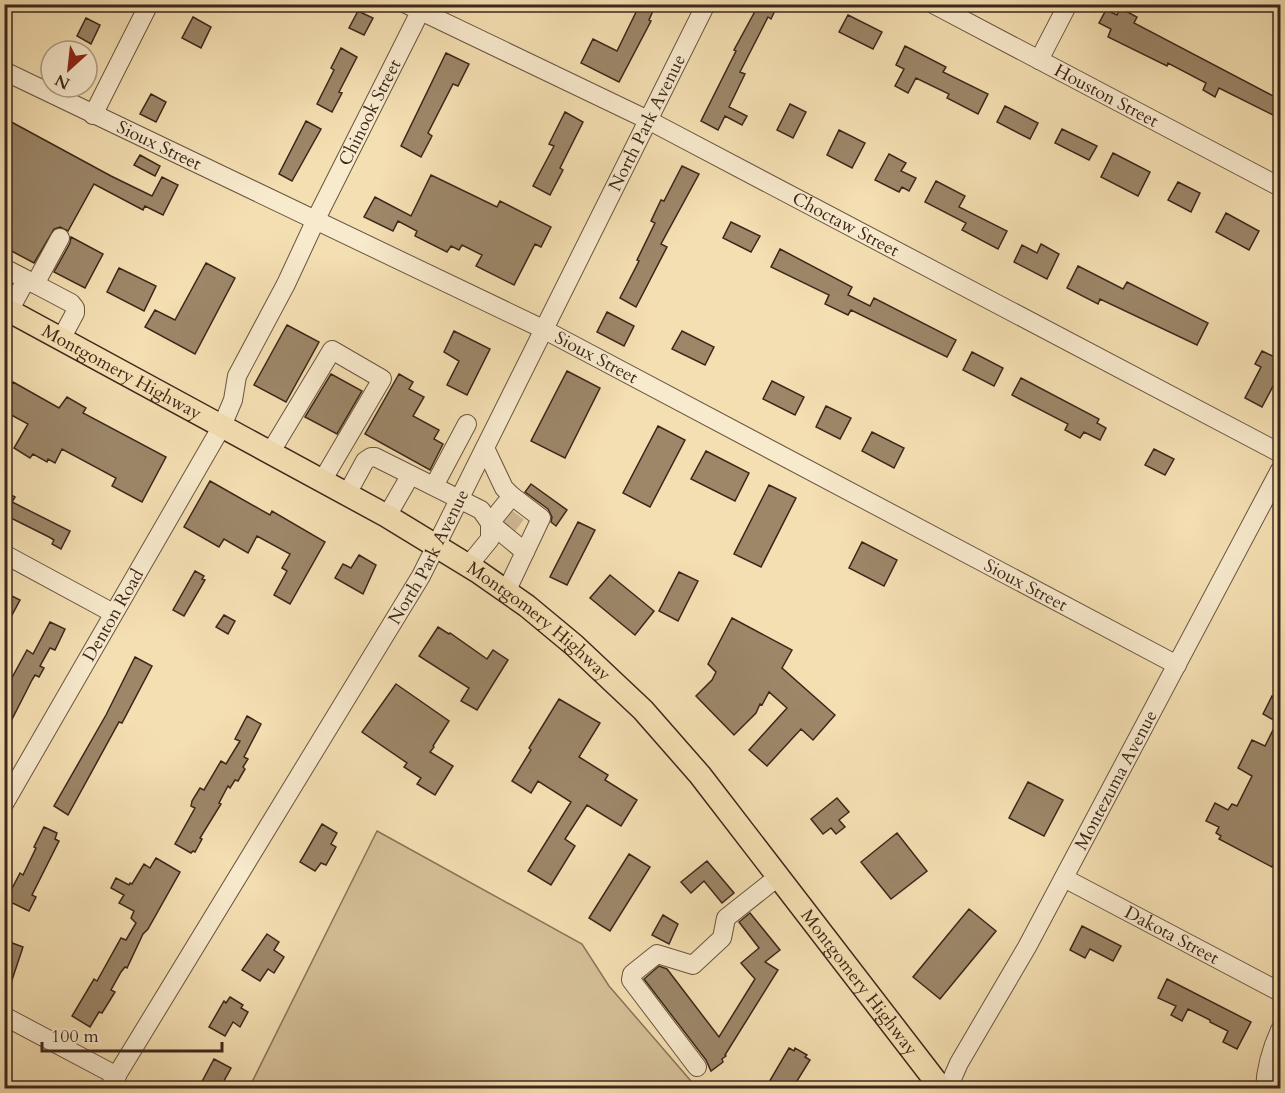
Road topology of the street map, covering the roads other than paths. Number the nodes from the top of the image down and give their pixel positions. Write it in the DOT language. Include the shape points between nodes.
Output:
graph roads {
  1 [pos="149,4"];
  2 [pos="706,4"];
  3 [pos="933,4"];
  4 [pos="1068,4"];
  5 [pos="417,7"];
  6 [pos="1039,60"];
  7 [pos="4,71"];
  8 [pos="93,115"];
  9 [pos="648,120"];
  10 [pos="1281,187"];
  11 [pos="316,221"];
  12 [pos="60,238"];
  13 [pos="4,268"];
  14 [pos="31,282"];
  15 [pos="7,310"];
  16 [pos="543,329"];
  17 [pos="61,339"];
  18 [pos="467,424"];
  19 [pos="222,426"];
  20 [pos="485,448"];
  21 [pos="270,453"];
  22 [pos="1281,453"];
  23 [pos="1281,470"];
  24 [pos="410,476"];
  25 [pos="322,481"];
  26 [pos="434,486"];
  27 [pos="347,494"];
  28 [pos="512,496"];
  29 [pos="460,500"];
  30 [pos="387,516"];
  31 [pos="512,528"];
  32 [pos="437,546"];
  33 [pos="4,554"];
  34 [pos="468,566"];
  35 [pos="506,592"];
  36 [pos="113,613"];
  37 [pos="1177,665"];
  38 [pos="4,804"];
  39 [pos="779,876"];
  40 [pos="1064,878"];
  41 [pos="1280,992"];
  42 [pos="4,1016"];
  43 [pos="1281,1030"];
  44 [pos="697,1067"];
  45 [pos="113,1082"];
  46 [pos="941,1089"];
  47 [pos="948,1089"];
  48 [pos="1265,1089"];
  1 -- 8 [label="street"];
  2 -- 9 [label="street, North Park Avenue"];
  3 -- 6 [label="street, Houston Street"];
  4 -- 6 [label="street"];
  5 -- 9 [label="street, Choctaw Street"];
  5 -- 11 [label="street, Chinook Street"];
  6 -- 10 [label="street, Houston Street"];
  7 -- 8 [label="street, Sioux Street"];
  8 -- 11 [label="street, Sioux Street"];
  9 -- 16 [label="street, North Park Avenue"];
  9 -- 22 [label="street, Choctaw Street"];
  11 -- 16 [label="street, Sioux Street"];
  11 -- 19 [label="street, Chinook Street" via="237,376 233,400"];
  12 -- 14 [label="street"];
  13 -- 14 [label="street"];
  14 -- 15 [label="street"];
  14 -- 17 [label="street" via="75,308"];
  15 -- 17 [label="main road, Montgomery Highway"];
  16 -- 20 [label="street, North Park Avenue"];
  16 -- 37 [label="street, Sioux Street"];
  17 -- 19 [label="main road, Montgomery Highway"];
  18 -- 26 [label="street"];
  19 -- 21 [label="main road, Montgomery Highway"];
  19 -- 36 [label="street, Denton Road"];
  20 -- 28 [label="street" via="504,488"];
  20 -- 29 [label="street, North Park Avenue"];
  21 -- 25 [label="main road, Montgomery Highway"];
  21 -- 25 [label="street" via="332,350 382,379"];
  23 -- 37 [label="street, Montezuma Avenue"];
  24 -- 26 [label="street"];
  24 -- 27 [label="street" via="371,457"];
  24 -- 30 [label="street"];
  25 -- 27 [label="main road, Montgomery Highway"];
  26 -- 29 [label="street"];
  27 -- 30 [label="main road, Montgomery Highway"];
  28 -- 31 [label="street"];
  28 -- 31 [label="street" via="541,518"];
  29 -- 31 [label="street"];
  29 -- 32 [label="street, North Park Avenue"];
  30 -- 32 [label="main road, Montgomery Highway"];
  31 -- 34 [label="street" via="490,539"];
  31 -- 35 [label="street"];
  32 -- 34 [label="main road, Montgomery Highway"];
  32 -- 45 [label="street, North Park Avenue"];
  33 -- 36 [label="street"];
  34 -- 35 [label="main road, Montgomery Highway"];
  35 -- 39 [label="main road, Montgomery Highway" via="573,645 643,710"];
  36 -- 38 [label="street, Denton Road"];
  37 -- 40 [label="street, Montezuma Avenue"];
  39 -- 44 [label="street" via="726,918 722,938 693,965 657,954 632,974 631,980"];
  39 -- 46 [label="main road, Montgomery Highway"];
  40 -- 41 [label="street, Dakota Street"];
  40 -- 47 [label="street, Montezuma Avenue"];
  42 -- 45 [label="street"];
  43 -- 48 [label="street" via="1271,1049"];
}
